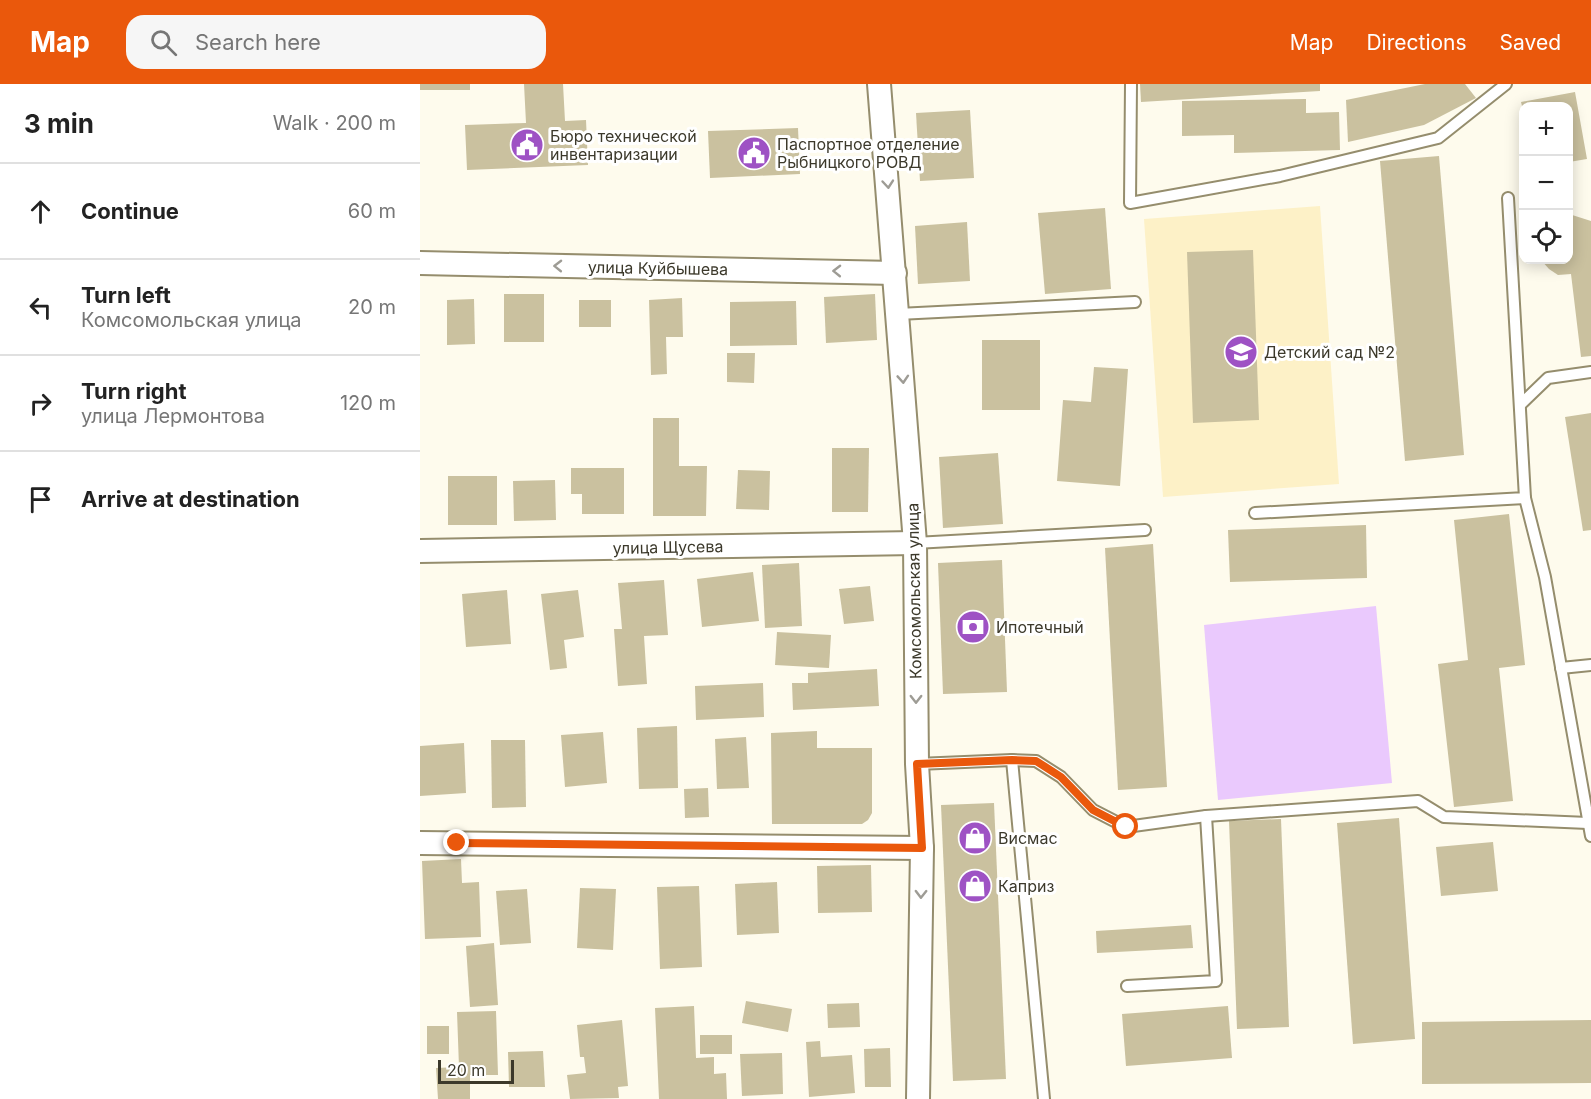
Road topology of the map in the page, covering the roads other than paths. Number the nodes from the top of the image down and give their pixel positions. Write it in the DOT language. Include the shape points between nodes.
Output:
graph roads {
  1 [pos="879,84"];
  2 [pos="1131,84"];
  3 [pos="1506,84"];
  4 [pos="1508,198"];
  5 [pos="420,263"];
  6 [pos="895,273"];
  7 [pos="1135,302"];
  8 [pos="898,314"];
  9 [pos="1591,372"];
  10 [pos="1520,405"];
  11 [pos="1525,498"];
  12 [pos="1255,513"];
  13 [pos="1145,530"];
  14 [pos="915,543"];
  15 [pos="420,551"];
  16 [pos="1591,665"];
  17 [pos="1561,669"];
  18 [pos="1012,760"];
  19 [pos="917,764"];
  20 [pos="1206,816"];
  21 [pos="1588,823"];
  22 [pos="1591,836"];
  23 [pos="420,843"];
  24 [pos="922,848"];
  25 [pos="1127,986"];
  26 [pos="918,1099"];
  27 [pos="1044,1099"];
  1 -- 6 [label="street, Комсомольская улица, one-way"];
  2 -- 3 [label="lane" via="1130,203 1280,176 1438,138"];
  4 -- 10 [label="lane"];
  6 -- 5 [label="street, улица Куйбышева, one-way"];
  6 -- 8 [label="street, Комсомольская улица"];
  7 -- 8 [label="lane"];
  8 -- 14 [label="street, Комсомольская улица, one-way"];
  9 -- 10 [label="lane" via="1548,378"];
  10 -- 11 [label="lane"];
  11 -- 12 [label="lane"];
  11 -- 17 [label="lane" via="1545,577"];
  13 -- 14 [label="lane"];
  14 -- 15 [label="street, улица Щусева"];
  14 -- 19 [label="street, Комсомольская улица, one-way"];
  16 -- 17 [label="lane"];
  17 -- 21 [label="lane"];
  18 -- 19 [label="lane"];
  18 -- 20 [label="lane" via="1036,761 1061,777 1093,810 1126,827"];
  18 -- 27 [label="lane"];
  19 -- 24 [label="street, Комсомольская улица"];
  20 -- 21 [label="lane" via="1418,801 1444,817"];
  20 -- 25 [label="lane" via="1216,981"];
  21 -- 22 [label="lane"];
  23 -- 24 [label="street"];
  24 -- 26 [label="street, Комсомольская улица, one-way"];
}
